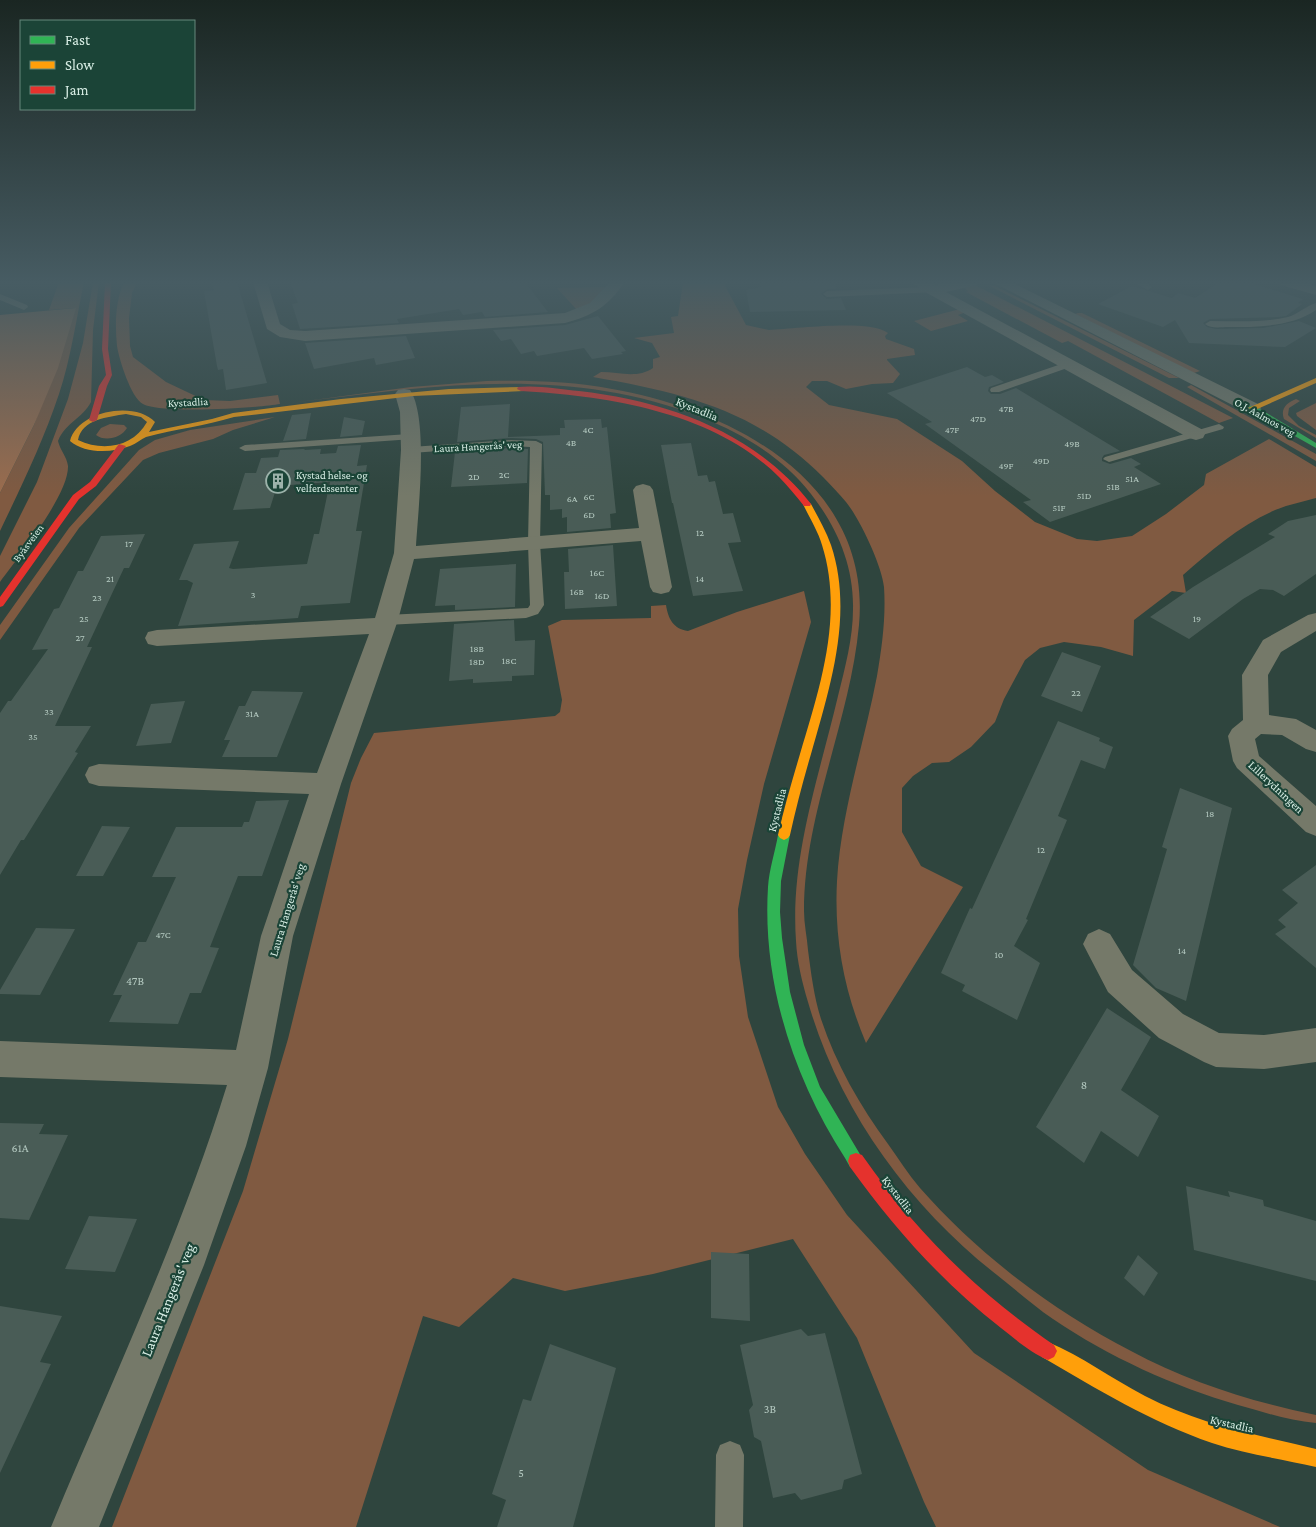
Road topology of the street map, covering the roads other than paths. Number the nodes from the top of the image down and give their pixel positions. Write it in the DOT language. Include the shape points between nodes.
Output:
graph roads {
  1 [pos="106,353"];
  2 [pos="1050,353"];
  3 [pos="1142,353"];
  4 [pos="1070,364"];
  5 [pos="1316,380"];
  6 [pos="996,390"];
  7 [pos="404,394"];
  8 [pos="126,403"];
  9 [pos="1252,408"];
  10 [pos="139,414"];
  11 [pos="190,414"];
  12 [pos="234,415"];
  13 [pos="164,416"];
  14 [pos="93,420"];
  15 [pos="1219,427"];
  16 [pos="146,434"];
  17 [pos="1196,434"];
  18 [pos="410,443"];
  19 [pos="122,446"];
  20 [pos="1316,446"];
  21 [pos="245,448"];
  22 [pos="1109,459"];
  23 [pos="72,485"];
  24 [pos="643,490"];
  25 [pos="76,497"];
  26 [pos="650,534"];
  27 [pos="534,543"];
  28 [pos="405,552"];
  29 [pos="661,586"];
  30 [pos="0,604"];
  31 [pos="1316,621"];
  32 [pos="385,623"];
  33 [pos="157,638"];
  34 [pos="1256,724"];
  35 [pos="1316,742"];
  36 [pos="100,775"];
  37 [pos="327,784"];
  38 [pos="1316,824"];
  39 [pos="1099,944"];
  40 [pos="1316,1045"];
  41 [pos="0,1059"];
  42 [pos="250,1068"];
  43 [pos="730,1455"];
  44 [pos="1316,1458"];
  45 [pos="75,1527"];
  46 [pos="729,1527"];
  1 -- 14 [label="street" via="113,379 100,388"];
  2 -- 4 [label="street"];
  3 -- 9 [label="street, O.J. Aalmos veg"];
  4 -- 6 [label="lane"];
  4 -- 17 [label="street"];
  5 -- 9 [label="street"];
  7 -- 12 [label="street, Kystadlia"];
  7 -- 18 [label="street, Laura Hangerås' veg" via="409,412"];
  7 -- 44 [label="street, Kystadlia" via="524,387 619,399 694,421 725,435 760,457 794,485 830,547 837,601 829,669 790,809 773,891 779,970 805,1070 821,1104 866,1177 897,1217 965,1287 1009,1324 1054,1355 1128,1397 1201,1431"];
  8 -- 10 [label="street"];
  9 -- 20 [label="street, O.J. Aalmos veg"];
  10 -- 13 [label="street, Kystadlia"];
  10 -- 14 [label="street, Kystadlia" via="115,414"];
  10 -- 16 [label="street" via="151,422"];
  11 -- 12 [label="street, Kystadlia"];
  12 -- 16 [label="street, Kystadlia"];
  14 -- 19 [label="street" via="83,425 74,436 79,450"];
  15 -- 17 [label="lane"];
  16 -- 19 [label="street, Kystadlia"];
  17 -- 22 [label="lane"];
  18 -- 21 [label="lane"];
  18 -- 27 [label="lane, Laura Hangerås' veg" via="536,444"];
  18 -- 28 [label="street, Laura Hangerås' veg"];
  19 -- 25 [label="street, Byåsveien" via="93,484"];
  23 -- 25 [label="street"];
  24 -- 26 [label="street"];
  25 -- 30 [label="street, Byåsveien"];
  26 -- 27 [label="street"];
  26 -- 29 [label="street"];
  27 -- 28 [label="street"];
  27 -- 32 [label="lane, Laura Hangerås' veg" via="537,605 533,611"];
  28 -- 32 [label="street, Laura Hangerås' veg"];
  31 -- 34 [label="street" via="1272,646 1255,675"];
  32 -- 33 [label="street, Laura Hangerås' veg"];
  32 -- 37 [label="street, Laura Hangerås' veg"];
  34 -- 35 [label="street" via="1287,726"];
  34 -- 38 [label="street, Lillerydningen" via="1241,736 1247,761"];
  36 -- 37 [label="street"];
  37 -- 42 [label="street, Laura Hangerås' veg" via="277,936"];
  39 -- 40 [label="street" via="1120,981 1171,1026 1216,1050 1264,1052"];
  41 -- 42 [label="street"];
  42 -- 45 [label="street, Laura Hangerås' veg" via="227,1146 183,1265"];
  43 -- 46 [label="lane"];
}
